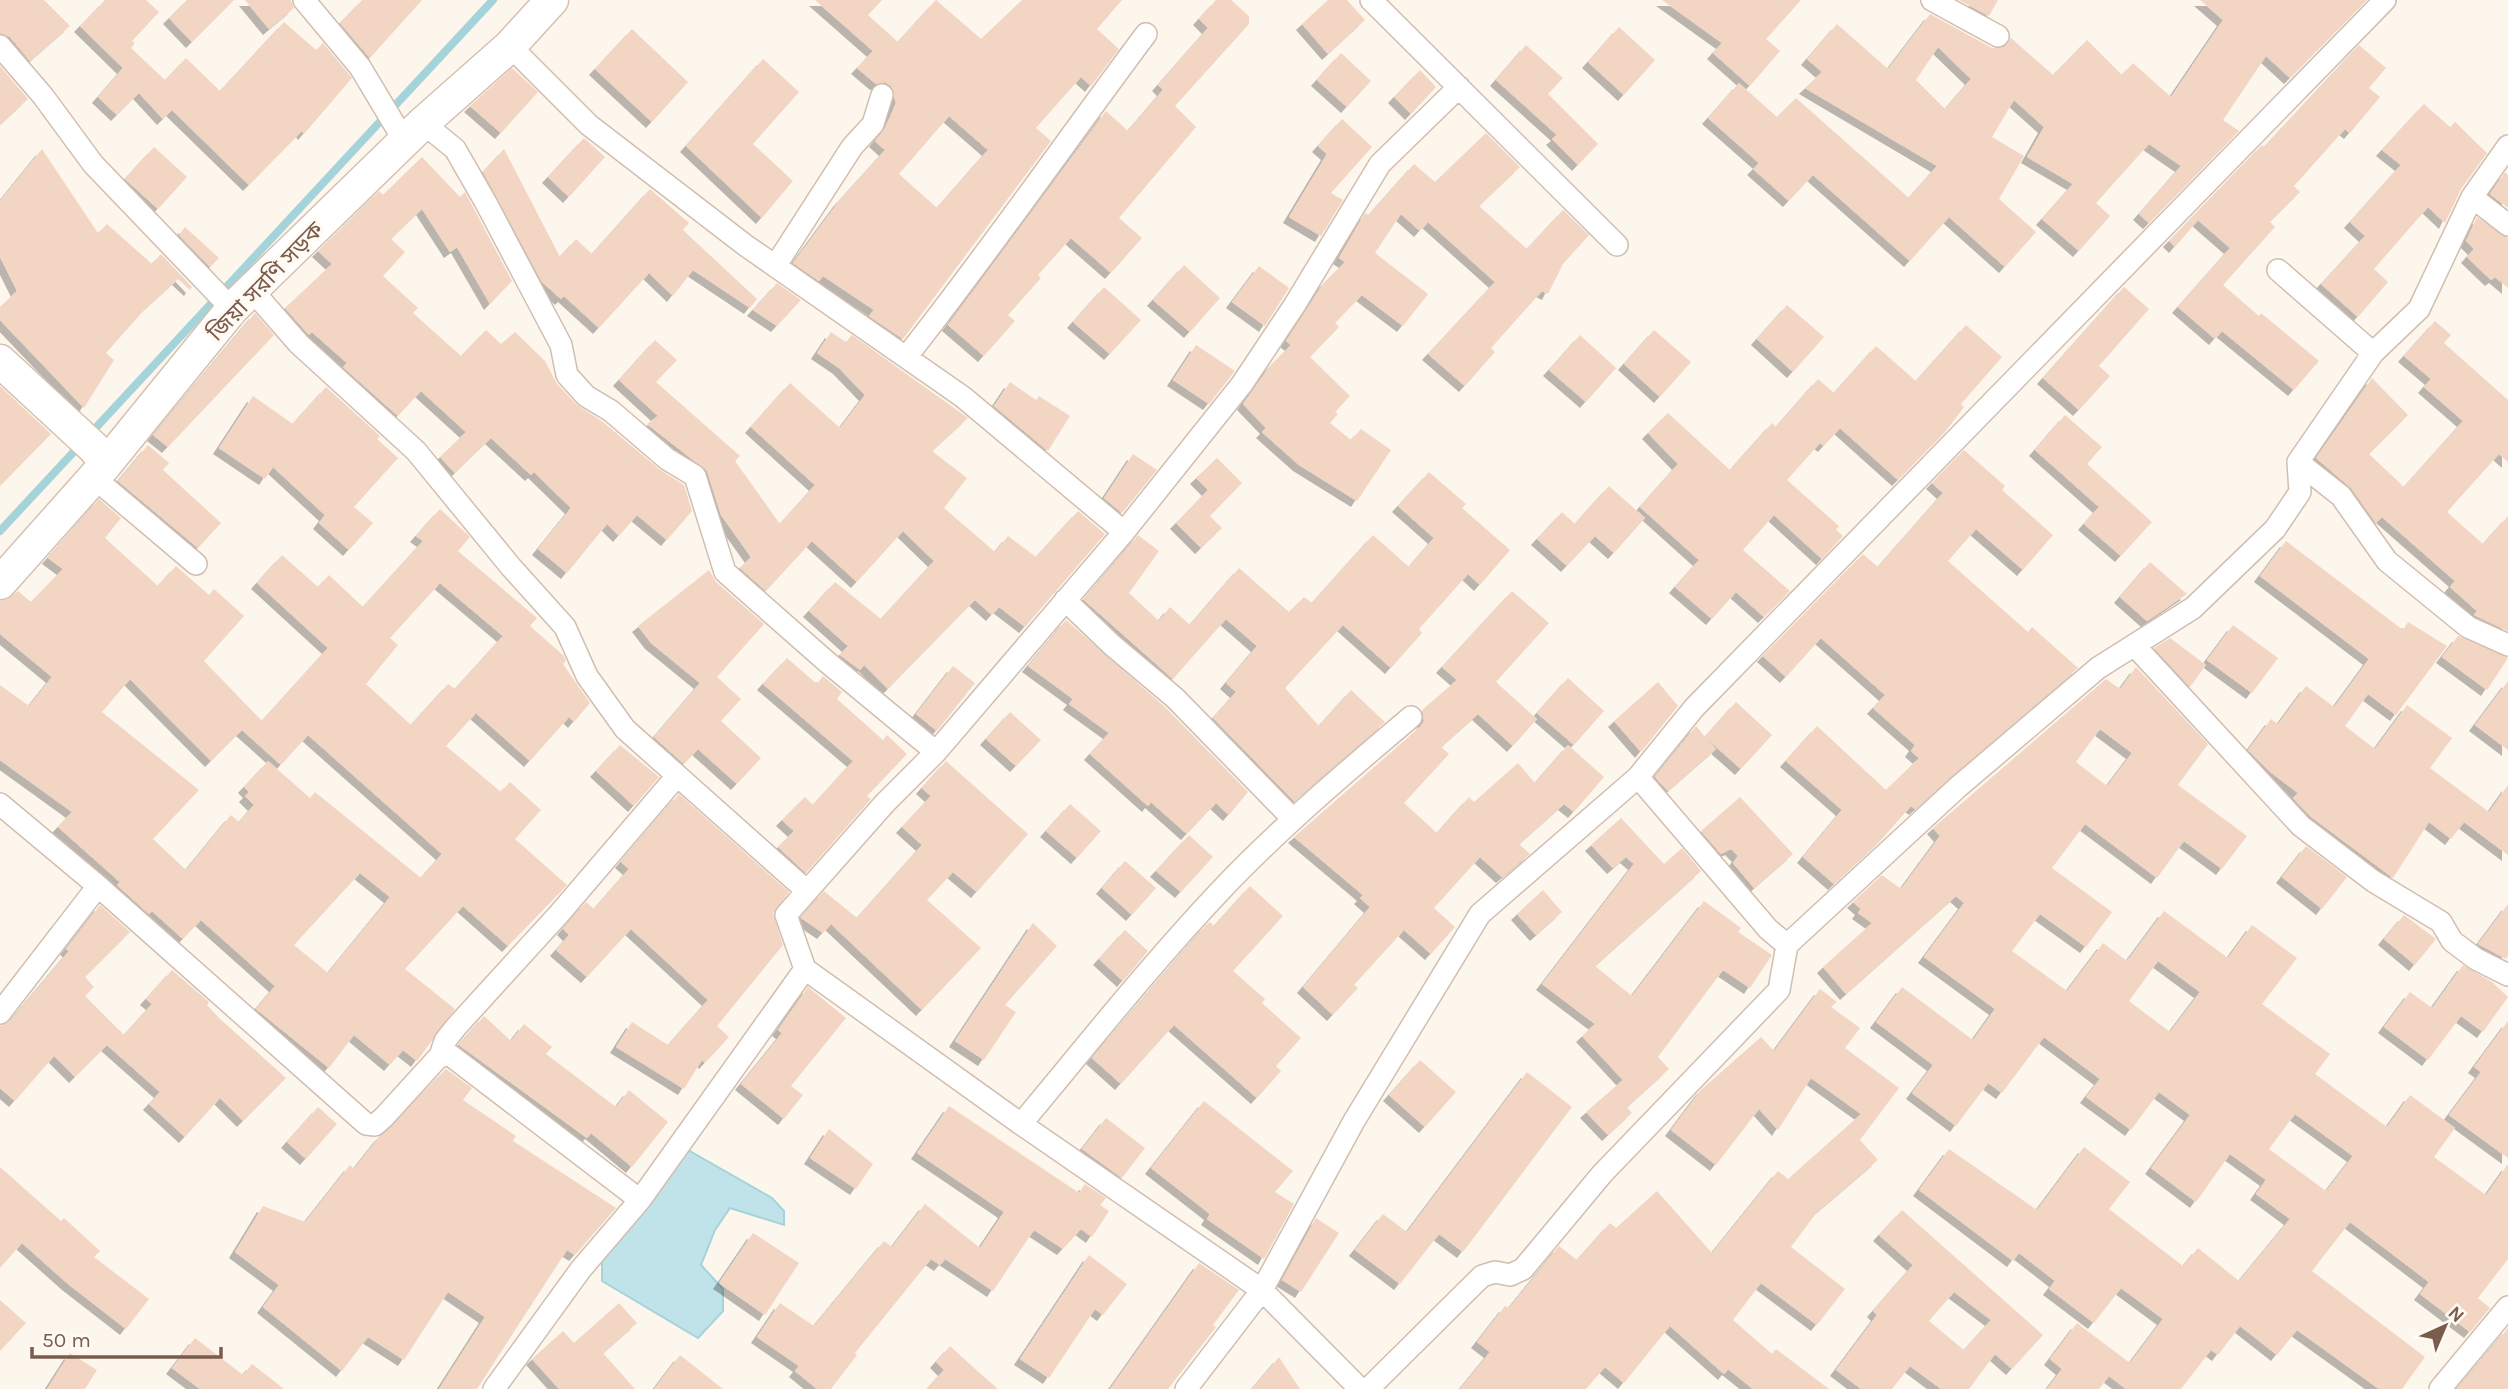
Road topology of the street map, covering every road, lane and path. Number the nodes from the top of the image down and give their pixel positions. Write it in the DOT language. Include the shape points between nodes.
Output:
graph roads {
  1 [pos="304,0"];
  2 [pos="552,0"];
  3 [pos="1371,0"];
  4 [pos="1932,0"];
  5 [pos="2385,0"];
  6 [pos="1146,34"];
  7 [pos="1998,36"];
  8 [pos="0,46"];
  9 [pos="510,46"];
  10 [pos="1459,87"];
  11 [pos="882,95"];
  12 [pos="414,132"];
  13 [pos="2508,146"];
  14 [pos="2472,197"];
  15 [pos="2508,225"];
  16 [pos="1616,245"];
  17 [pos="776,265"];
  18 [pos="2278,270"];
  19 [pos="242,299"];
  20 [pos="2373,353"];
  21 [pos="907,356"];
  22 [pos="0,361"];
  23 [pos="2298,462"];
  24 [pos="103,468"];
  25 [pos="1124,532"];
  26 [pos="196,564"];
  27 [pos="0,583"];
  28 [pos="1065,600"];
  29 [pos="2134,645"];
  30 [pos="2508,645"];
  31 [pos="1411,716"];
  32 [pos="936,752"];
  33 [pos="677,776"];
  34 [pos="1638,777"];
  35 [pos="0,804"];
  36 [pos="1293,819"];
  37 [pos="97,886"];
  38 [pos="807,891"];
  39 [pos="1787,945"];
  40 [pos="805,969"];
  41 [pos="2508,975"];
  42 [pos="0,1013"];
  43 [pos="440,1056"];
  44 [pos="1021,1124"];
  45 [pos="640,1200"];
  46 [pos="1262,1290"];
  47 [pos="2508,1307"];
  48 [pos="494,1389"];
  49 [pos="1186,1389"];
  50 [pos="1360,1389"];
  51 [pos="1367,1389"];
  52 [pos="2440,1389"];
  1 -- 12 [label="street"];
  2 -- 9 [label="main road, জিয়া সরণি সড়ক"];
  3 -- 10 [label="street"];
  4 -- 7 [label="street"];
  5 -- 34 [label="street" via="1723,678"];
  6 -- 21 [label="street"];
  8 -- 19 [label="street" via="93,164"];
  9 -- 12 [label="main road, জিয়া সরণি সড়ক"];
  9 -- 17 [label="street" via="589,125"];
  10 -- 16 [label="street"];
  10 -- 25 [label="street" via="1380,164 1242,384"];
  11 -- 17 [label="street" via="873,124 852,147"];
  12 -- 19 [label="main road, জিয়া সরণি সড়ক"];
  12 -- 32 [label="street" via="454,149 561,345 567,375 586,396 695,476 725,572"];
  13 -- 14 [label="street"];
  14 -- 15 [label="street"];
  14 -- 20 [label="street" via="2419,309"];
  17 -- 21 [label="street"];
  18 -- 20 [label="street"];
  19 -- 24 [label="main road, জিয়া সরণি সড়ক"];
  19 -- 33 [label="street" via="299,344 416,451 565,627 587,676 625,729"];
  20 -- 23 [label="street"];
  21 -- 25 [label="street"];
  22 -- 24 [label="main road" via="94,447"];
  23 -- 29 [label="street" via="2300,492 2275,529 2193,608"];
  23 -- 30 [label="street" via="2341,495 2387,561 2468,627"];
  24 -- 26 [label="street" via="99,482"];
  24 -- 27 [label="main road, জিয়া সরণি সড়ক"];
  25 -- 28 [label="street"];
  28 -- 32 [label="street"];
  28 -- 36 [label="street" via="1175,698"];
  29 -- 39 [label="street" via="2098,668 1958,787"];
  29 -- 41 [label="street" via="2301,826 2372,881 2441,922 2452,941 2476,959"];
  31 -- 36 [label="street"];
  32 -- 38 [label="street"];
  33 -- 38 [label="street"];
  33 -- 43 [label="street" via="456,1027"];
  34 -- 39 [label="street" via="1768,929"];
  34 -- 46 [label="street" via="1480,914 1354,1121"];
  35 -- 37 [label="street"];
  36 -- 44 [label="street" via="1120,1002"];
  37 -- 42 [label="street"];
  37 -- 43 [label="street" via="366,1124 374,1125 384,1117"];
  38 -- 40 [label="street" via="786,915"];
  39 -- 51 [label="street" via="1779,990 1602,1174 1523,1269 1510,1275 1495,1272 1482,1276"];
  40 -- 44 [label="street"];
  40 -- 45 [label="street"];
  43 -- 45 [label="street" via="450,1055 460,1062"];
  44 -- 46 [label="street"];
  45 -- 48 [label="street" via="581,1269"];
  46 -- 49 [label="street"];
  46 -- 50 [label="street"];
  47 -- 52 [label="street"];
}
